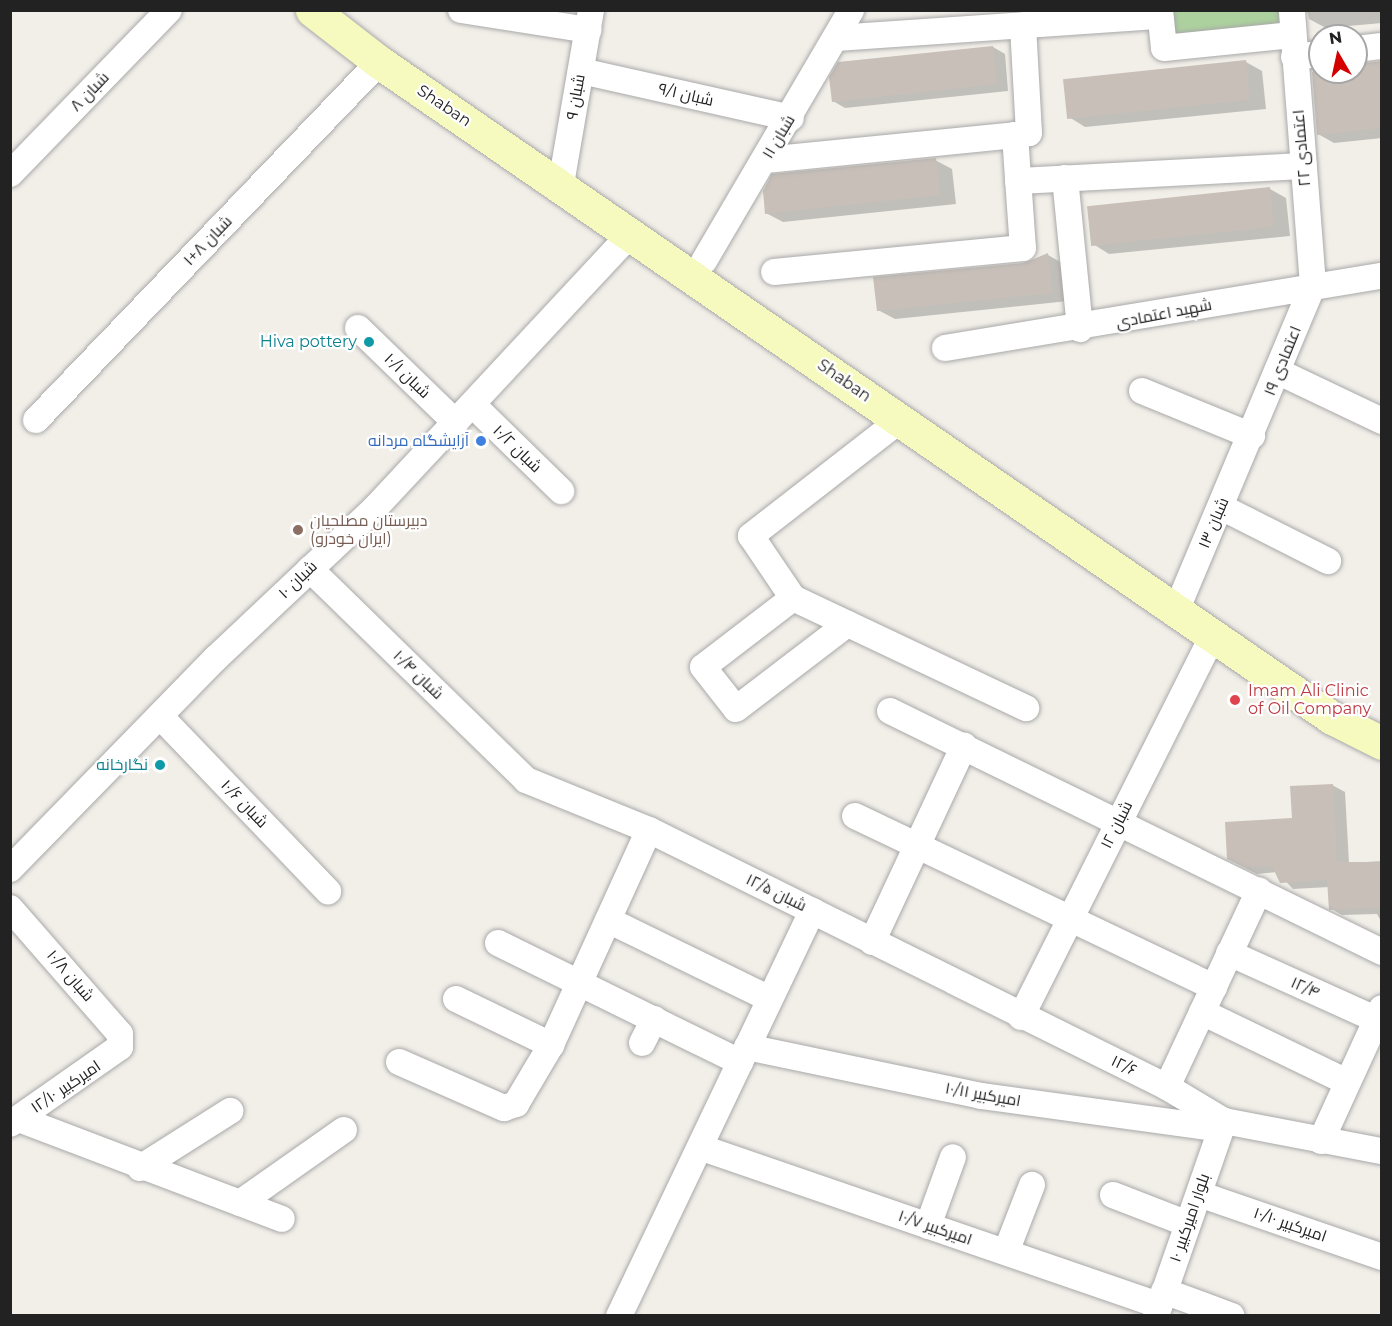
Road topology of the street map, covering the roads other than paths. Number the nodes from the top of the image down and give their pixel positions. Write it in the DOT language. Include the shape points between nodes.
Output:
graph roads {
  1 [pos="168,10"];
  2 [pos="312,10"];
  3 [pos="461,10"];
  4 [pos="851,10"];
  5 [pos="1160,13"];
  6 [pos="589,20"];
  7 [pos="1023,25"];
  8 [pos="1293,34"];
  9 [pos="836,38"];
  10 [pos="1308,45"];
  11 [pos="380,62"];
  12 [pos="581,71"];
  13 [pos="791,118"];
  14 [pos="1015,135"];
  15 [pos="766,160"];
  16 [pos="1304,166"];
  17 [pos="10,174"];
  18 [pos="1065,178"];
  19 [pos="1018,181"];
  20 [pos="561,184"];
  21 [pos="631,234"];
  22 [pos="704,261"];
  23 [pos="774,272"];
  24 [pos="1382,276"];
  25 [pos="1314,285"];
  26 [pos="358,328"];
  27 [pos="1080,329"];
  28 [pos="945,348"];
  29 [pos="1280,372"];
  30 [pos="1142,391"];
  31 [pos="465,414"];
  32 [pos="36,420"];
  33 [pos="900,420"];
  34 [pos="1382,421"];
  35 [pos="1252,435"];
  36 [pos="561,491"];
  37 [pos="1221,507"];
  38 [pos="1328,561"];
  39 [pos="310,569"];
  40 [pos="793,598"];
  41 [pos="1176,610"];
  42 [pos="848,624"];
  43 [pos="1214,634"];
  44 [pos="1026,708"];
  45 [pos="890,711"];
  46 [pos="160,716"];
  47 [pos="1379,734"];
  48 [pos="964,746"];
  49 [pos="525,780"];
  50 [pos="855,816"];
  51 [pos="1118,823"];
  52 [pos="649,830"];
  53 [pos="919,846"];
  54 [pos="10,869"];
  55 [pos="328,891"];
  56 [pos="1259,891"];
  57 [pos="10,908"];
  58 [pos="812,911"];
  59 [pos="1068,919"];
  60 [pos="608,920"];
  61 [pos="873,942"];
  62 [pos="498,943"];
  63 [pos="1382,952"];
  64 [pos="1229,954"];
  65 [pos="580,981"];
  66 [pos="1214,987"];
  67 [pos="456,999"];
  68 [pos="770,999"];
  69 [pos="1202,1012"];
  70 [pos="1380,1016"];
  71 [pos="1021,1017"];
  72 [pos="654,1019"];
  73 [pos="642,1043"];
  74 [pos="551,1045"];
  75 [pos="120,1047"];
  76 [pos="744,1054"];
  77 [pos="399,1062"];
  78 [pos="1347,1082"];
  79 [pos="1167,1087"];
  80 [pos="230,1111"];
  81 [pos="15,1122"];
  82 [pos="1223,1125"];
  83 [pos="344,1130"];
  84 [pos="1321,1142"];
  85 [pos="711,1151"];
  86 [pos="1382,1151"];
  87 [pos="953,1157"];
  88 [pos="140,1168"];
  89 [pos="1032,1185"];
  90 [pos="1199,1194"];
  91 [pos="1113,1195"];
  92 [pos="240,1203"];
  93 [pos="282,1219"];
  94 [pos="1188,1224"];
  95 [pos="928,1226"];
  96 [pos="1006,1252"];
  97 [pos="1382,1257"];
  98 [pos="1160,1304"];
  99 [pos="619,1316"];
  100 [pos="1232,1316"];
  1 -- 17 [label="street, ۸ شبان"];
  2 -- 11 [label="street, Shaban"];
  3 -- 6 [label="street"];
  4 -- 9 [label="street, ۱۱ شبان"];
  5 -- 7 [label="street"];
  5 -- 8 [label="street" via="1164,48"];
  6 -- 12 [label="street, ۹ شبان"];
  7 -- 9 [label="street"];
  7 -- 14 [label="street" via="1029,134"];
  8 -- 10 [label="street"];
  8 -- 16 [label="street, ۲۲ اعتمادی"];
  9 -- 13 [label="street, ۱۱ شبان"];
  11 -- 20 [label="street, Shaban"];
  11 -- 32 [label="street, ۱+۸ شبان"];
  12 -- 13 [label="street, ۹/۱ شبان"];
  12 -- 20 [label="street, ۹ شبان"];
  13 -- 15 [label="street, ۱۱ شبان"];
  14 -- 15 [label="street"];
  14 -- 19 [label="street"];
  15 -- 22 [label="street, ۱۱ شبان"];
  16 -- 18 [label="street"];
  16 -- 25 [label="street, ۲۲ اعتمادی"];
  18 -- 19 [label="street"];
  18 -- 27 [label="street"];
  19 -- 23 [label="street" via="1023,248"];
  20 -- 21 [label="street, Shaban"];
  21 -- 31 [label="street, ۱۰ شبان"];
  21 -- 33 [label="street, Shaban"];
  24 -- 25 [label="street, شهید اعتمادی"];
  25 -- 27 [label="street, شهید اعتمادی"];
  25 -- 29 [label="street, ۱۹ اعتمادی"];
  26 -- 31 [label="street, ۱۰/۱ شبان"];
  27 -- 28 [label="street, شهید اعتمادی"];
  29 -- 34 [label="street"];
  29 -- 35 [label="street, ۱۹ اعتمادی"];
  30 -- 35 [label="street"];
  31 -- 36 [label="street, ۱۰/۲ شبان"];
  31 -- 39 [label="street, ۱۰ شبان"];
  33 -- 40 [label="street" via="751,536"];
  33 -- 41 [label="street, Shaban"];
  35 -- 37 [label="street, ۱۳ شبان"];
  37 -- 38 [label="street"];
  37 -- 41 [label="street, ۱۳ شبان"];
  39 -- 46 [label="street, ۱۰ شبان"];
  39 -- 49 [label="street, ۱۰/۴ شبان"];
  40 -- 42 [label="street"];
  40 -- 42 [label="street" via="703,667 735,709"];
  41 -- 43 [label="street, Shaban"];
  42 -- 44 [label="street"];
  43 -- 47 [label="street, Shaban" via="1332,718"];
  43 -- 51 [label="street, ۱۲ شبان"];
  45 -- 48 [label="street"];
  46 -- 54 [label="street, ۱۰ شبان"];
  46 -- 55 [label="street, ۱۰/۶ شبان"];
  48 -- 51 [label="street"];
  48 -- 53 [label="street"];
  49 -- 52 [label="street, ۱۲/۵ شبان"];
  50 -- 53 [label="street"];
  51 -- 56 [label="street"];
  51 -- 59 [label="street, ۱۲ شبان"];
  52 -- 58 [label="street, ۱۲/۵ شبان"];
  52 -- 60 [label="street"];
  53 -- 59 [label="street"];
  53 -- 61 [label="street"];
  56 -- 63 [label="street"];
  56 -- 64 [label="street"];
  57 -- 75 [label="street, ۱۰/۸ شبان" via="120,1034"];
  58 -- 61 [label="street, ۱۲/۵ شبان"];
  58 -- 68 [label="street"];
  59 -- 66 [label="street"];
  59 -- 71 [label="street, ۱۲ شبان"];
  60 -- 65 [label="street"];
  60 -- 68 [label="street" via="679,966"];
  61 -- 71 [label="street, ۱۲/۵ شبان"];
  62 -- 65 [label="street, ۱۰/۱۱ امیرکبیر"];
  64 -- 66 [label="street"];
  64 -- 70 [label="street, ۱۲/۴"];
  65 -- 72 [label="street, ۱۰/۱۱ امیرکبیر"];
  65 -- 74 [label="street"];
  66 -- 69 [label="street"];
  67 -- 74 [label="street"];
  68 -- 76 [label="street"];
  69 -- 78 [label="street"];
  69 -- 79 [label="street"];
  70 -- 78 [label="street"];
  71 -- 79 [label="street, ۱۲/۶"];
  72 -- 73 [label="street"];
  72 -- 76 [label="street, ۱۰/۱۱ امیرکبیر"];
  74 -- 77 [label="street" via="511,1108"];
  75 -- 81 [label="street, ۱۲/۱۰ امیرکبیر"];
  76 -- 82 [label="street, ۱۰/۱۱ امیرکبیر" via="981,1096"];
  76 -- 99 [label="street"];
  78 -- 84 [label="street"];
  79 -- 82 [label="street, ۱۲/۶"];
  80 -- 88 [label="street"];
  81 -- 88 [label="street"];
  82 -- 84 [label="street"];
  82 -- 90 [label="street, ۱۰ بلوار امیرکبیر"];
  83 -- 92 [label="street"];
  84 -- 86 [label="street"];
  85 -- 95 [label="street, ۱۰/۷ امیرکبیر"];
  87 -- 95 [label="street"];
  88 -- 92 [label="street"];
  89 -- 96 [label="street"];
  90 -- 94 [label="street, ۱۰ بلوار امیرکبیر"];
  90 -- 97 [label="street, ۱۰/۱۰ امیرکبیر"];
  91 -- 94 [label="street"];
  92 -- 93 [label="street"];
  94 -- 98 [label="street, ۱۰ بلوار امیرکبیر"];
  95 -- 96 [label="street, ۱۰/۷ امیرکبیر"];
  96 -- 98 [label="street, ۱۰/۷ امیرکبیر"];
  98 -- 100 [label="street, ۱۰/۷ امیرکبیر"];
}
